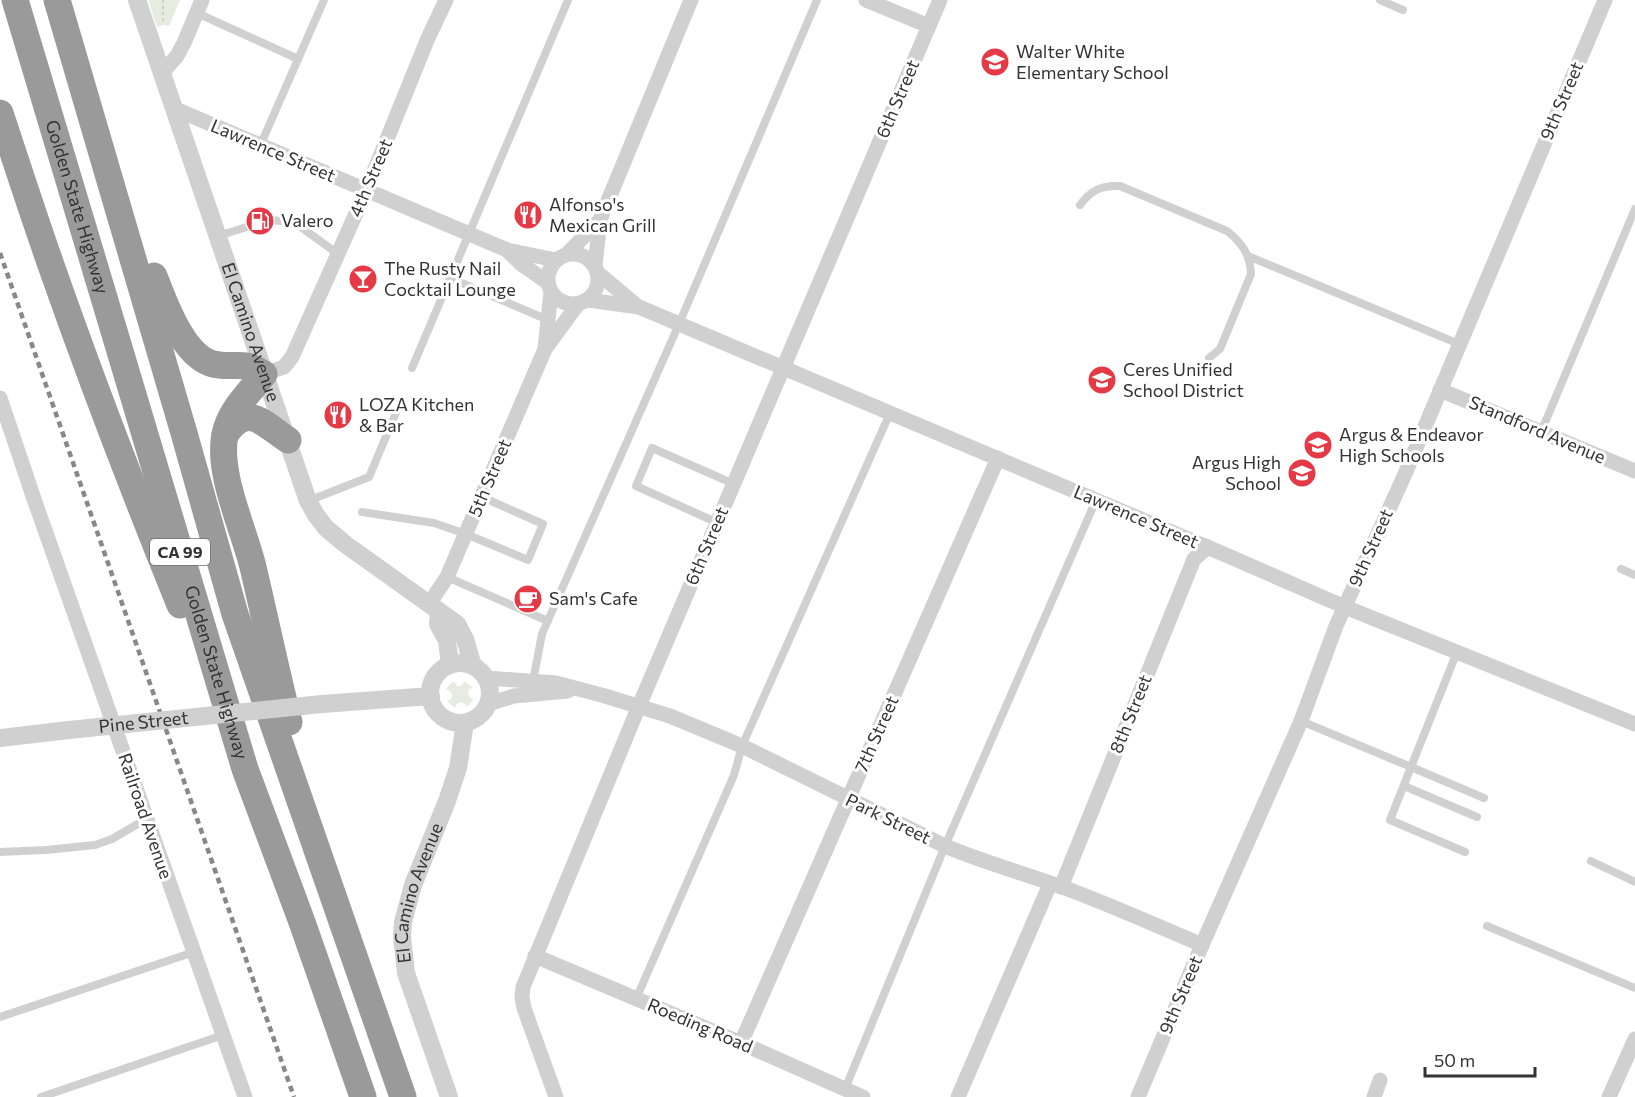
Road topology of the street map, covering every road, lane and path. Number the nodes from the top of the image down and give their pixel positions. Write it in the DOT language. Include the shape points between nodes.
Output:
graph roads {
  1 [pos="15,0"];
  2 [pos="57,0"];
  3 [pos="137,0"];
  4 [pos="163,0"];
  5 [pos="324,0"];
  6 [pos="446,0"];
  7 [pos="568,0"];
  8 [pos="691,0"];
  9 [pos="817,0"];
  10 [pos="866,0"];
  11 [pos="940,0"];
  12 [pos="1380,0"];
  13 [pos="1605,0"];
  14 [pos="200,7"];
  15 [pos="1403,10"];
  16 [pos="929,26"];
  17 [pos="163,27"];
  18 [pos="298,59"];
  19 [pos="162,73"];
  20 [pos="172,108"];
  21 [pos="0,113"];
  22 [pos="99,139"];
  23 [pos="260,146"];
  24 [pos="366,191"];
  25 [pos="1080,205"];
  26 [pos="1635,209"];
  27 [pos="600,220"];
  28 [pos="469,234"];
  29 [pos="218,236"];
  30 [pos="507,250"];
  31 [pos="338,254"];
  32 [pos="1248,256"];
  33 [pos="562,257"];
  34 [pos="596,269"];
  35 [pos="450,278"];
  36 [pos="549,287"];
  37 [pos="583,302"];
  38 [pos="639,307"];
  39 [pos="548,320"];
  40 [pos="678,324"];
  41 [pos="1459,344"];
  42 [pos="545,349"];
  43 [pos="1209,358"];
  44 [pos="412,368"];
  45 [pos="783,368"];
  46 [pos="264,374"];
  47 [pos="1440,390"];
  48 [pos="0,398"];
  49 [pos="396,413"];
  50 [pos="890,413"];
  51 [pos="5,429"];
  52 [pos="1540,432"];
  53 [pos="225,435"];
  54 [pos="288,440"];
  55 [pos="998,458"];
  56 [pos="1635,471"];
  57 [pos="734,484"];
  58 [pos="482,497"];
  59 [pos="1096,500"];
  60 [pos="308,501"];
  61 [pos="362,512"];
  62 [pos="718,522"];
  63 [pos="466,534"];
  64 [pos="1208,547"];
  65 [pos="1621,569"];
  66 [pos="1635,575"];
  67 [pos="447,577"];
  68 [pos="1345,607"];
  69 [pos="434,608"];
  70 [pos="548,621"];
  71 [pos="1457,652"];
  72 [pos="450,665"];
  73 [pos="480,672"];
  74 [pos="532,681"];
  75 [pos="577,690"];
  76 [pos="431,696"];
  77 [pos="488,704"];
  78 [pos="639,706"];
  79 [pos="1301,721"];
  80 [pos="465,723"];
  81 [pos="1635,724"];
  82 [pos="0,738"];
  83 [pos="742,746"];
  84 [pos="1411,767"];
  85 [pos="245,769"];
  86 [pos="1404,786"];
  87 [pos="1484,798"];
  88 [pos="848,799"];
  89 [pos="1477,817"];
  90 [pos="146,819"];
  91 [pos="945,846"];
  92 [pos="0,852"];
  93 [pos="1465,852"];
  94 [pos="1591,861"];
  95 [pos="324,872"];
  96 [pos="1635,882"];
  97 [pos="1055,885"];
  98 [pos="1487,926"];
  99 [pos="1202,945"];
  100 [pos="194,952"];
  101 [pos="536,956"];
  102 [pos="1635,988"];
  103 [pos="636,999"];
  104 [pos="0,1017"];
  105 [pos="223,1035"];
  106 [pos="1635,1039"];
  107 [pos="741,1043"];
  108 [pos="1380,1080"];
  109 [pos="845,1089"];
  110 [pos="41,1097"];
  111 [pos="245,1097"];
  112 [pos="363,1097"];
  113 [pos="403,1097"];
  114 [pos="449,1097"];
  115 [pos="556,1097"];
  116 [pos="863,1097"];
  117 [pos="958,1097"];
  118 [pos="1138,1097"];
  119 [pos="1374,1097"];
  120 [pos="1609,1097"];
  1 -- 85 [label="highway, Golden State Highway / CA 99"];
  2 -- 22 [label="highway, Golden State Highway / CA 99"];
  3 -- 19 [label="street, El Camino Avenue"];
  4 -- 17 [label="path"];
  5 -- 18 [label="lane"];
  6 -- 24 [label="street, 4th Street"];
  7 -- 28 [label="lane"];
  8 -- 27 [label="street"];
  9 -- 40 [label="lane"];
  10 -- 16 [label="street"];
  11 -- 16 [label="street, 6th Street"];
  12 -- 15 [label="lane"];
  13 -- 41 [label="street, 9th Street"];
  14 -- 18 [label="lane"];
  14 -- 19 [label="street" via="177,56"];
  16 -- 45 [label="street, 6th Street"];
  18 -- 23 [label="lane"];
  19 -- 20 [label="street, El Camino Avenue"];
  20 -- 23 [label="street, Lawrence Street"];
  20 -- 29 [label="street, El Camino Avenue"];
  21 -- 85 [label="highway" via="52,269 141,509"];
  22 -- 46 [label="highway" via="165,304 184,339 199,357 210,363 247,366"];
  22 -- 95 [label="highway, Golden State Highway / CA 99" via="235,614"];
  23 -- 24 [label="street, Lawrence Street"];
  24 -- 28 [label="street, Lawrence Street"];
  24 -- 31 [label="street, 4th Street"];
  25 -- 32 [label="lane" via="1098,188 1120,186 1227,231"];
  26 -- 52 [label="lane"];
  27 -- 33 [label="street"];
  27 -- 34 [label="street"];
  28 -- 30 [label="street, Lawrence Street"];
  28 -- 35 [label="lane"];
  29 -- 31 [label="lane" via="269,220 294,222"];
  29 -- 46 [label="street, El Camino Avenue"];
  30 -- 33 [label="street, Lawrence Street"];
  30 -- 36 [label="street, Lawrence Street"];
  31 -- 46 [label="street, 4th Street" via="292,357 284,367"];
  32 -- 41 [label="lane"];
  32 -- 43 [label="lane" via="1251,274 1220,349"];
  33 -- 34 [label="street" via="578,254 590,260"];
  33 -- 36 [label="street" via="548,272"];
  34 -- 37 [label="street" via="598,284"];
  34 -- 38 [label="street, Lawrence Street"];
  35 -- 39 [label="lane"];
  35 -- 44 [label="lane"];
  36 -- 37 [label="street" via="564,303"];
  36 -- 39 [label="street, 5th Street"];
  37 -- 38 [label="street, Lawrence Street"];
  37 -- 42 [label="street, 5th Street"];
  38 -- 40 [label="street, Lawrence Street"];
  39 -- 42 [label="street, 5th Street"];
  40 -- 45 [label="street, Lawrence Street"];
  40 -- 70 [label="lane"];
  41 -- 47 [label="street, 9th Street"];
  42 -- 58 [label="street, 5th Street"];
  45 -- 50 [label="street, Lawrence Street"];
  45 -- 57 [label="street, 6th Street"];
  46 -- 53 [label="highway" via="236,408"];
  46 -- 54 [label="street, El Camino Avenue"];
  47 -- 52 [label="street, Standford Avenue"];
  47 -- 68 [label="street, 9th Street"];
  48 -- 51 [label="street, Railroad Avenue"];
  49 -- 60 [label="lane" via="369,477"];
  50 -- 55 [label="street, Lawrence Street"];
  50 -- 83 [label="lane"];
  51 -- 90 [label="street, Railroad Avenue" via="34,500"];
  52 -- 56 [label="street, Standford Avenue"];
  53 -- 54 [label="highway" via="232,424 252,417"];
  53 -- 95 [label="highway" via="225,471 252,564"];
  54 -- 60 [label="street, El Camino Avenue"];
  55 -- 59 [label="street, Lawrence Street"];
  55 -- 88 [label="street, 7th Street"];
  57 -- 62 [label="street, 6th Street"];
  57 -- 62 [label="lane" via="652,448 636,486"];
  58 -- 63 [label="street, 5th Street"];
  58 -- 63 [label="lane" via="543,524 528,560"];
  59 -- 64 [label="street, Lawrence Street"];
  59 -- 91 [label="lane"];
  60 -- 69 [label="street, El Camino Avenue" via="326,528"];
  61 -- 63 [label="lane" via="434,523"];
  62 -- 78 [label="street, 6th Street"];
  63 -- 67 [label="street, 5th Street"];
  64 -- 68 [label="street, Lawrence Street"];
  64 -- 97 [label="street, 8th Street" via="1194,559"];
  65 -- 66 [label="lane"];
  67 -- 69 [label="street, 5th Street"];
  67 -- 70 [label="lane"];
  68 -- 71 [label="street, Lawrence Street"];
  68 -- 79 [label="street, 9th Street"];
  69 -- 72 [label="street" via="447,640"];
  69 -- 73 [label="street, El Camino Avenue" via="457,624"];
  70 -- 74 [label="lane"];
  71 -- 81 [label="street, Lawrence Street"];
  71 -- 84 [label="lane"];
  72 -- 73 [label="street" via="463,663"];
  72 -- 76 [label="street" via="436,675"];
  73 -- 74 [label="street, Park Street"];
  73 -- 77 [label="street" via="490,691"];
  74 -- 75 [label="street, Park Street"];
  75 -- 77 [label="street, Park Street" via="514,696"];
  75 -- 78 [label="street, Park Street"];
  76 -- 80 [label="street" via="432,704 445,719"];
  76 -- 82 [label="street, Pine Street, bridge"];
  77 -- 80 [label="street" via="480,715"];
  78 -- 83 [label="street, Park Street"];
  78 -- 101 [label="street, 6th Street"];
  79 -- 84 [label="lane"];
  79 -- 99 [label="street, 9th Street"];
  80 -- 114 [label="street, El Camino Avenue" via="458,768 413,885 402,928 406,973"];
  83 -- 88 [label="street, Park Street"];
  83 -- 103 [label="lane" via="734,775"];
  84 -- 86 [label="lane"];
  84 -- 87 [label="lane"];
  85 -- 112 [label="highway, Golden State Highway / CA 99"];
  86 -- 89 [label="lane"];
  86 -- 93 [label="lane" via="1390,820"];
  88 -- 91 [label="street, Park Street"];
  88 -- 107 [label="street, 7th Street"];
  90 -- 92 [label="lane" via="95,845"];
  90 -- 100 [label="street, Railroad Avenue"];
  91 -- 97 [label="street, Park Street"];
  91 -- 109 [label="lane"];
  94 -- 96 [label="lane"];
  95 -- 113 [label="highway, Golden State Highway / CA 99"];
  97 -- 99 [label="street, Park Street"];
  97 -- 117 [label="street, 8th Street"];
  98 -- 102 [label="lane"];
  99 -- 118 [label="street, 9th Street"];
  100 -- 104 [label="lane"];
  100 -- 105 [label="street, Railroad Avenue"];
  101 -- 103 [label="street, Roeding Road"];
  101 -- 115 [label="street, 6th Street" via="522,997"];
  103 -- 107 [label="street, Roeding Road"];
  105 -- 110 [label="lane"];
  105 -- 111 [label="street, Railroad Avenue"];
  106 -- 120 [label="street"];
  107 -- 109 [label="street, Roeding Road"];
  108 -- 119 [label="street"];
  109 -- 116 [label="street, Roeding Road"];
}
